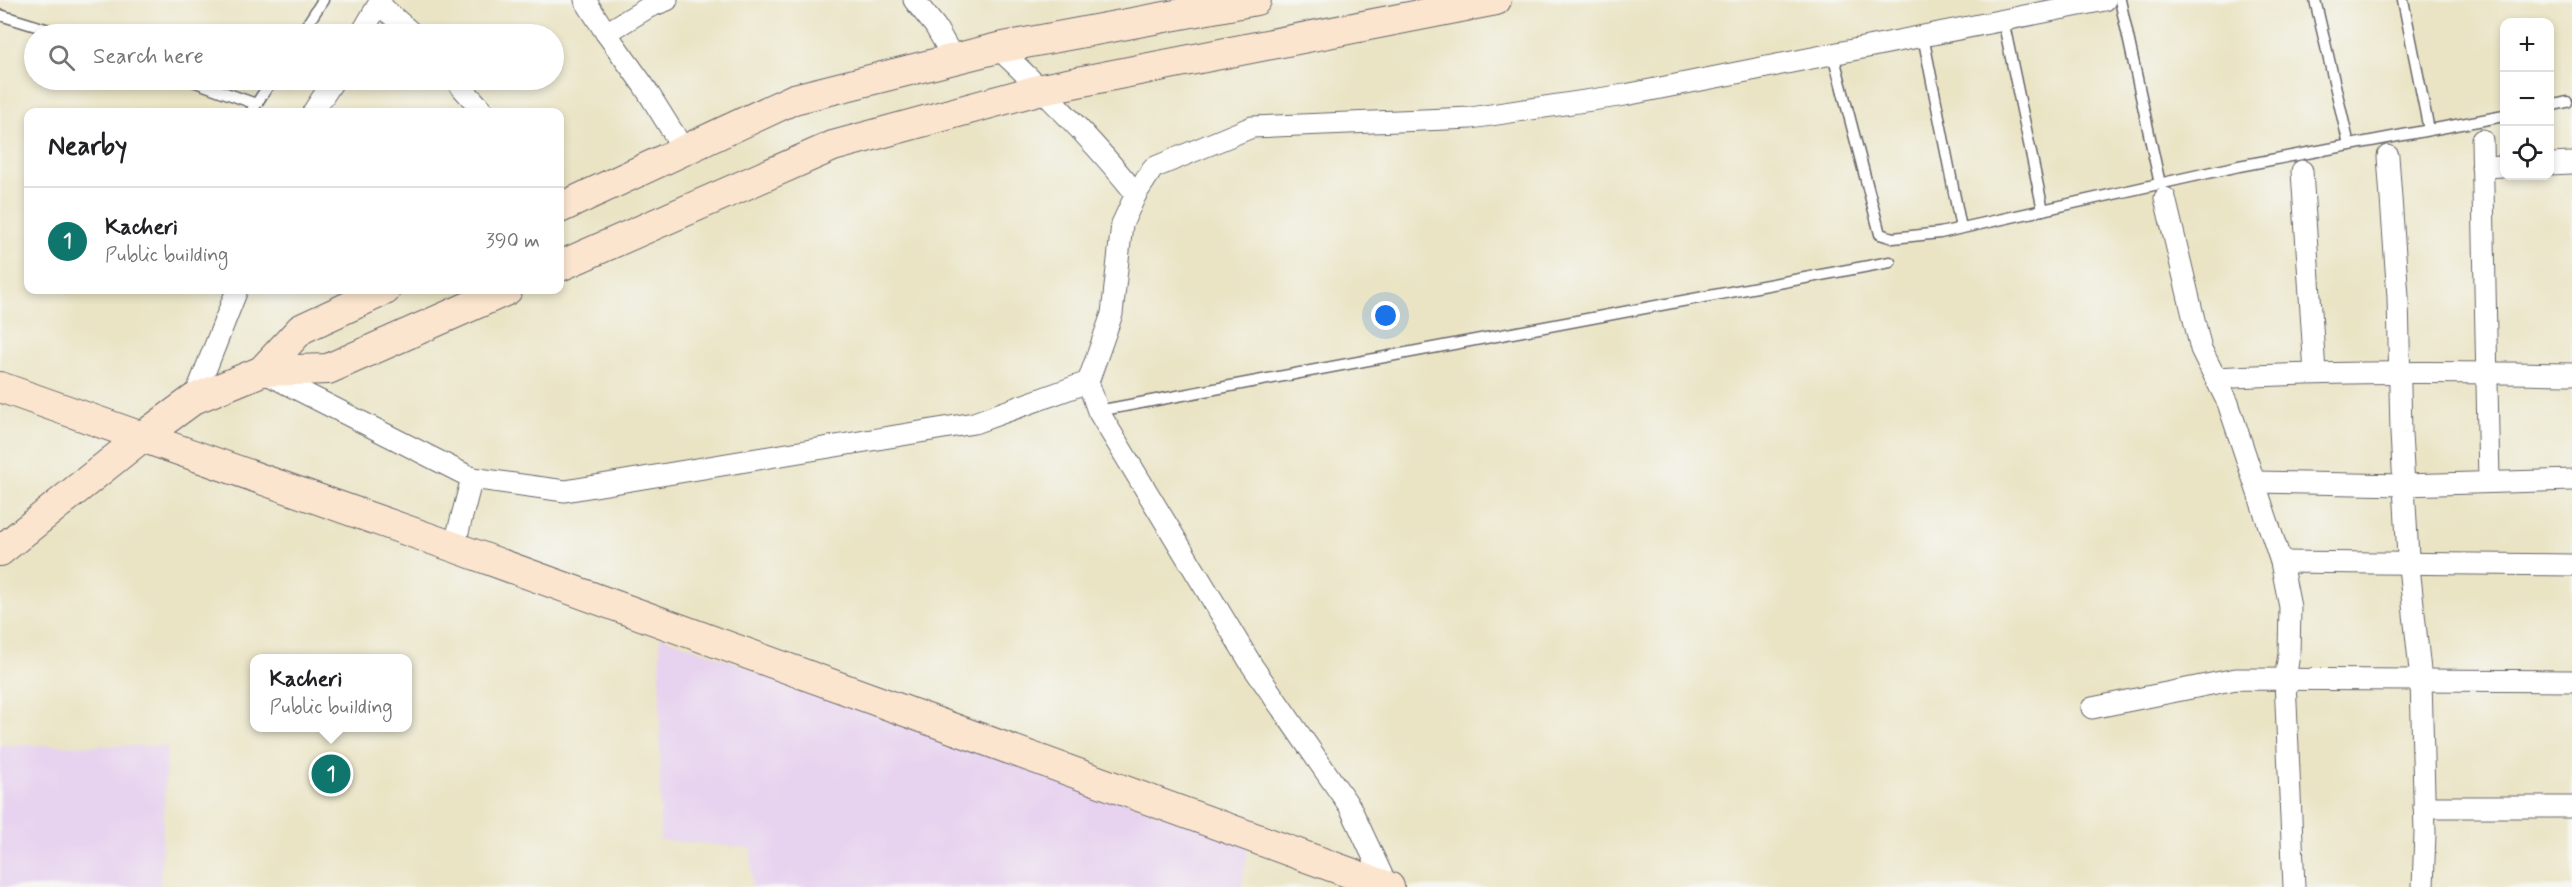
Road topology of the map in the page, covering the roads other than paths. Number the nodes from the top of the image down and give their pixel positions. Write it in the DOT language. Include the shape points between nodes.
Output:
graph roads {
  1 [pos="323,0"];
  2 [pos="585,0"];
  3 [pos="667,0"];
  4 [pos="914,0"];
  5 [pos="1256,0"];
  6 [pos="1496,0"];
  7 [pos="2106,0"];
  8 [pos="2120,0"];
  9 [pos="2315,0"];
  10 [pos="2403,0"];
  11 [pos="380,2"];
  12 [pos="0,15"];
  13 [pos="2003,20"];
  14 [pos="29,24"];
  15 [pos="307,24"];
  16 [pos="368,24"];
  17 [pos="403,24"];
  18 [pos="606,33"];
  19 [pos="1923,36"];
  20 [pos="998,48"];
  21 [pos="1833,54"];
  22 [pos="954,59"];
  23 [pos="1042,89"];
  24 [pos="212,90"];
  25 [pos="265,90"];
  26 [pos="327,90"];
  27 [pos="464,90"];
  28 [pos="2567,102"];
  29 [pos="2554,105"];
  30 [pos="251,108"];
  31 [pos="254,108"];
  32 [pos="316,108"];
  33 [pos="480,108"];
  34 [pos="2500,117"];
  35 [pos="2429,130"];
  36 [pos="2482,140"];
  37 [pos="2349,145"];
  38 [pos="684,150"];
  39 [pos="2388,156"];
  40 [pos="2572,163"];
  41 [pos="2554,164"];
  42 [pos="2500,166"];
  43 [pos="2482,167"];
  44 [pos="2302,171"];
  45 [pos="2163,191"];
  46 [pos="1136,194"];
  47 [pos="564,206"];
  48 [pos="2043,210"];
  49 [pos="1961,228"];
  50 [pos="1890,262"];
  51 [pos="564,264"];
  52 [pos="235,294"];
  53 [pos="376,294"];
  54 [pos="498,294"];
  55 [pos="262,371"];
  56 [pos="2400,371"];
  57 [pos="2486,372"];
  58 [pos="2315,373"];
  59 [pos="2572,374"];
  60 [pos="2216,378"];
  61 [pos="1088,381"];
  62 [pos="0,387"];
  63 [pos="194,399"];
  64 [pos="1098,411"];
  65 [pos="142,437"];
  66 [pos="472,478"];
  67 [pos="2572,480"];
  68 [pos="2255,482"];
  69 [pos="2489,482"];
  70 [pos="2404,484"];
  71 [pos="454,547"];
  72 [pos="0,551"];
  73 [pos="2281,562"];
  74 [pos="2408,565"];
  75 [pos="2572,566"];
  76 [pos="2285,680"];
  77 [pos="2421,680"];
  78 [pos="2572,681"];
  79 [pos="2092,708"];
  80 [pos="2424,807"];
  81 [pos="2572,807"];
  82 [pos="1388,887"];
  83 [pos="2294,887"];
  84 [pos="2423,887"];
  1 -- 15 [label="lane"];
  2 -- 18 [label="street"];
  3 -- 18 [label="street"];
  4 -- 22 [label="street"];
  5 -- 20 [label="street"];
  6 -- 23 [label="street"];
  7 -- 13 [label="street"];
  8 -- 45 [label="lane"];
  9 -- 37 [label="lane"];
  10 -- 35 [label="lane"];
  11 -- 16 [label="street"];
  11 -- 17 [label="street"];
  12 -- 14 [label="lane"];
  13 -- 19 [label="street"];
  13 -- 48 [label="lane"];
  18 -- 38 [label="street"];
  19 -- 21 [label="street"];
  19 -- 49 [label="lane"];
  20 -- 22 [label="street"];
  20 -- 23 [label="street"];
  21 -- 46 [label="street" via="1625,95 1471,118 1252,127 1153,168"];
  21 -- 49 [label="lane" via="1880,234 1893,238"];
  22 -- 38 [label="street" via="794,99"];
  23 -- 46 [label="street"];
  23 -- 51 [label="street" via="832,146"];
  24 -- 30 [label="lane"];
  25 -- 31 [label="lane"];
  26 -- 32 [label="street"];
  27 -- 33 [label="street"];
  28 -- 29 [label="lane"];
  34 -- 35 [label="lane"];
  35 -- 37 [label="lane"];
  36 -- 43 [label="street"];
  37 -- 45 [label="lane"];
  38 -- 47 [label="street"];
  39 -- 56 [label="street"];
  40 -- 41 [label="street"];
  42 -- 43 [label="street"];
  43 -- 57 [label="street"];
  44 -- 58 [label="street"];
  45 -- 48 [label="lane"];
  45 -- 60 [label="street" via="2201,349"];
  46 -- 61 [label="street" via="1122,224 1112,314"];
  48 -- 49 [label="lane"];
  50 -- 64 [label="lane"];
  52 -- 63 [label="street"];
  53 -- 55 [label="street" via="301,329"];
  54 -- 55 [label="street" via="328,369"];
  55 -- 63 [label="street"];
  55 -- 66 [label="street"];
  56 -- 57 [label="street"];
  56 -- 58 [label="street"];
  56 -- 70 [label="street"];
  57 -- 59 [label="street"];
  57 -- 69 [label="street"];
  58 -- 60 [label="street"];
  60 -- 68 [label="street"];
  61 -- 64 [label="street"];
  61 -- 66 [label="street" via="974,423 565,491"];
  62 -- 65 [label="street"];
  63 -- 65 [label="street"];
  64 -- 82 [label="street" via="1253,667 1350,807"];
  65 -- 71 [label="street"];
  65 -- 72 [label="street"];
  66 -- 71 [label="street"];
  67 -- 69 [label="street"];
  68 -- 70 [label="street"];
  68 -- 73 [label="street"];
  69 -- 70 [label="street"];
  70 -- 74 [label="street"];
  71 -- 82 [label="street"];
  73 -- 74 [label="street"];
  73 -- 76 [label="street" via="2290,607"];
  74 -- 75 [label="street"];
  74 -- 77 [label="street"];
  76 -- 77 [label="street"];
  76 -- 79 [label="street" via="2236,679"];
  76 -- 83 [label="street"];
  77 -- 78 [label="street"];
  77 -- 80 [label="street"];
  80 -- 81 [label="street"];
  80 -- 84 [label="street"];
}
